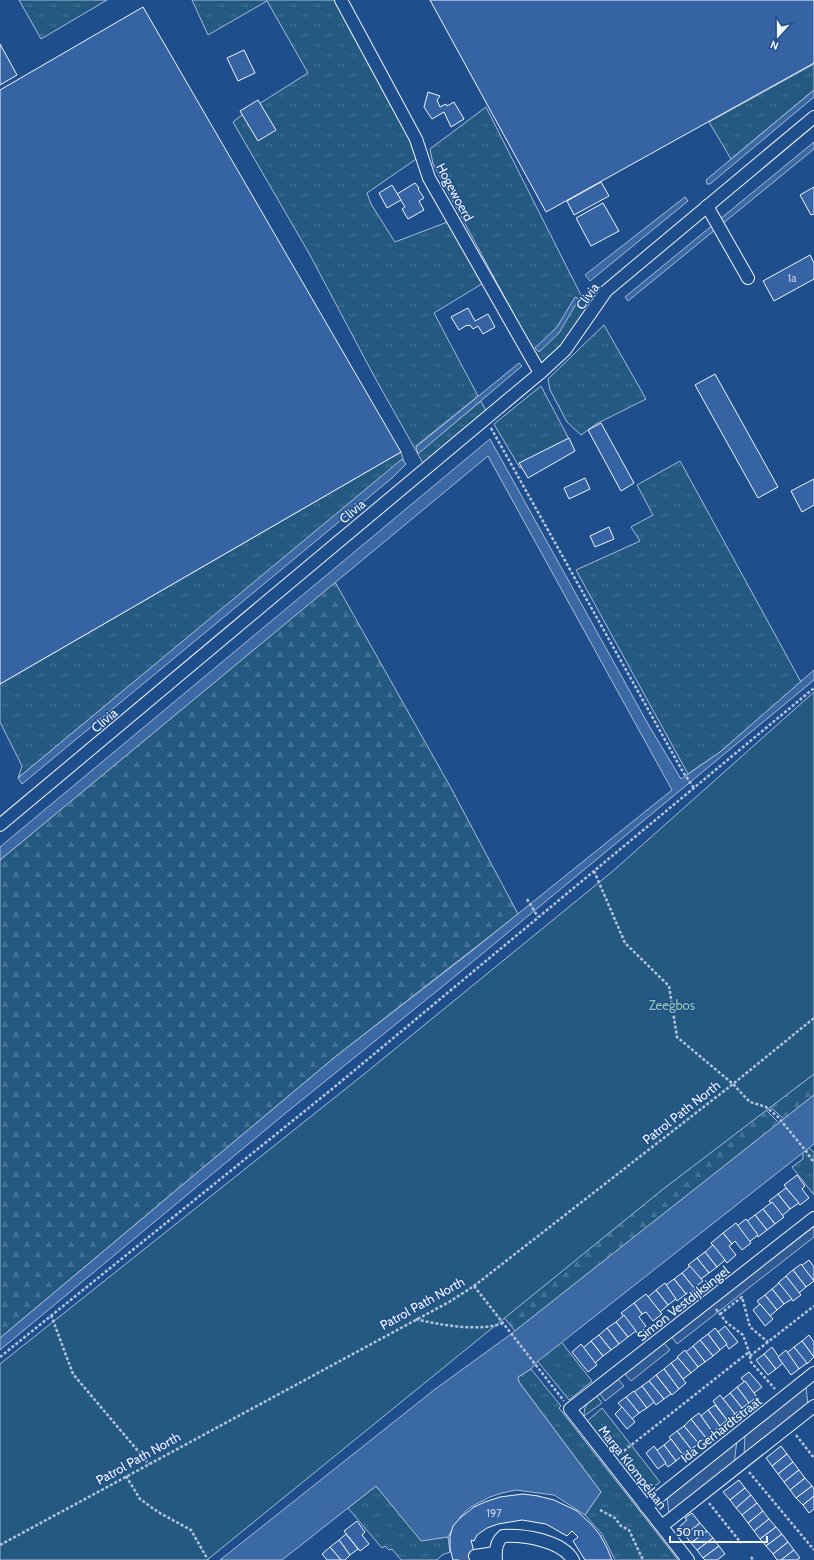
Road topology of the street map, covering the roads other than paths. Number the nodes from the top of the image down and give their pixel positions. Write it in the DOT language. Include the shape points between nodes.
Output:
graph roads {
  1 [pos="341,0"];
  2 [pos="814,117"];
  3 [pos="707,206"];
  4 [pos="748,278"];
  5 [pos="540,373"];
  6 [pos="0,825"];
  7 [pos="814,1218"];
  8 [pos="814,1373"];
  9 [pos="814,1406"];
  10 [pos="570,1410"];
  11 [pos="646,1507"];
  12 [pos="662,1526"];
  13 [pos="475,1556"];
  14 [pos="496,1557"];
  15 [pos="573,1560"];
  16 [pos="688,1560"];
  1 -- 5 [label="street, Hogewoerd" via="416,139 429,178"];
  2 -- 3 [label="street, Clivia"];
  3 -- 4 [label="street"];
  3 -- 5 [label="street, Clivia" via="606,291 565,350"];
  5 -- 6 [label="street, Clivia"];
  7 -- 10 [label="street, Simon Vestdijksingel"];
  8 -- 11 [label="street, Ida Gerhardtstraat"];
  9 -- 12 [label="street"];
  10 -- 11 [label="street, Marga Klompélaan"];
  11 -- 12 [label="street, Marga Klompélaan"];
  12 -- 16 [label="street, Marga Klompélaan"];
  13 -- 14 [label="street"];
  14 -- 15 [label="street" via="498,1540 503,1536 531,1537 561,1549"];
}
